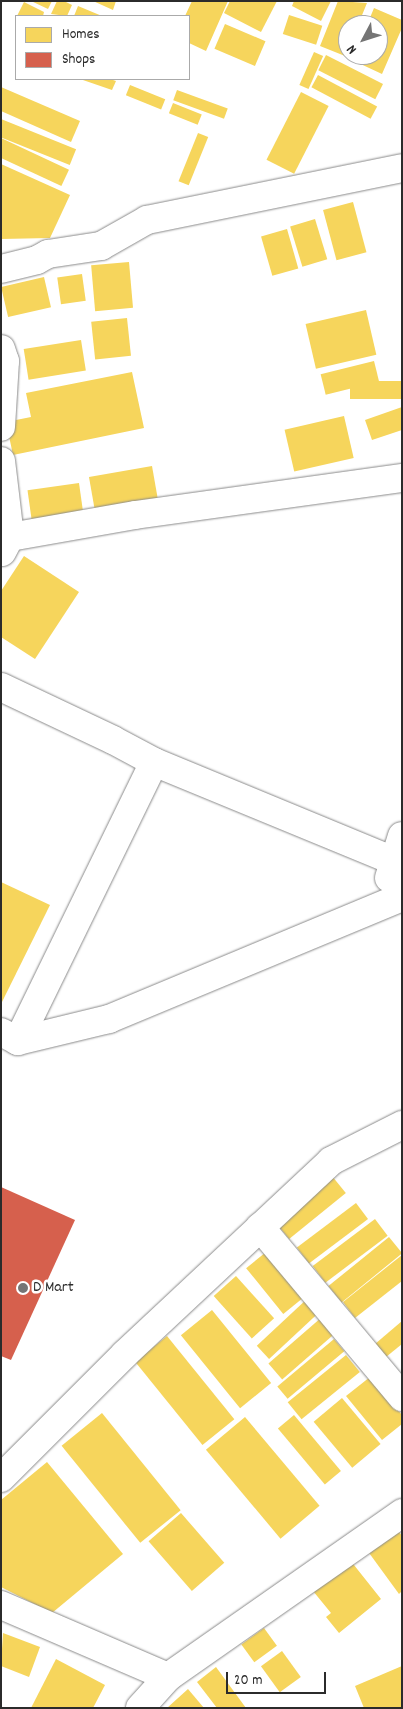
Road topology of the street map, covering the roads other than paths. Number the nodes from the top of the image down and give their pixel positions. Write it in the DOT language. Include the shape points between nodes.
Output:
graph roads {
  1 [pos="402,168"];
  2 [pos="1,269"];
  3 [pos="1,349"];
  4 [pos="1,427"];
  5 [pos="1,461"];
  6 [pos="402,478"];
  7 [pos="6,545"];
  8 [pos="1,687"];
  9 [pos="154,762"];
  10 [pos="399,858"];
  11 [pos="392,901"];
  12 [pos="10,1036"];
  13 [pos="402,1125"];
  14 [pos="260,1227"];
  15 [pos="402,1396"];
  16 [pos="1,1478"];
  17 [pos="402,1514"];
  18 [pos="1,1605"];
  19 [pos="168,1677"];
  20 [pos="140,1708"];
  1 -- 2 [label="street" via="148,220 101,246 48,254"];
  3 -- 4 [label="street" via="5,361"];
  5 -- 7 [label="street"];
  6 -- 7 [label="street" via="135,514"];
  8 -- 9 [label="street"];
  9 -- 10 [label="street"];
  9 -- 12 [label="street"];
  10 -- 11 [label="street"];
  11 -- 12 [label="street" via="109,1019"];
  13 -- 14 [label="street" via="331,1161"];
  14 -- 15 [label="street"];
  14 -- 16 [label="street" via="125,1354"];
  17 -- 19 [label="street"];
  18 -- 19 [label="street"];
  19 -- 20 [label="street"];
}
